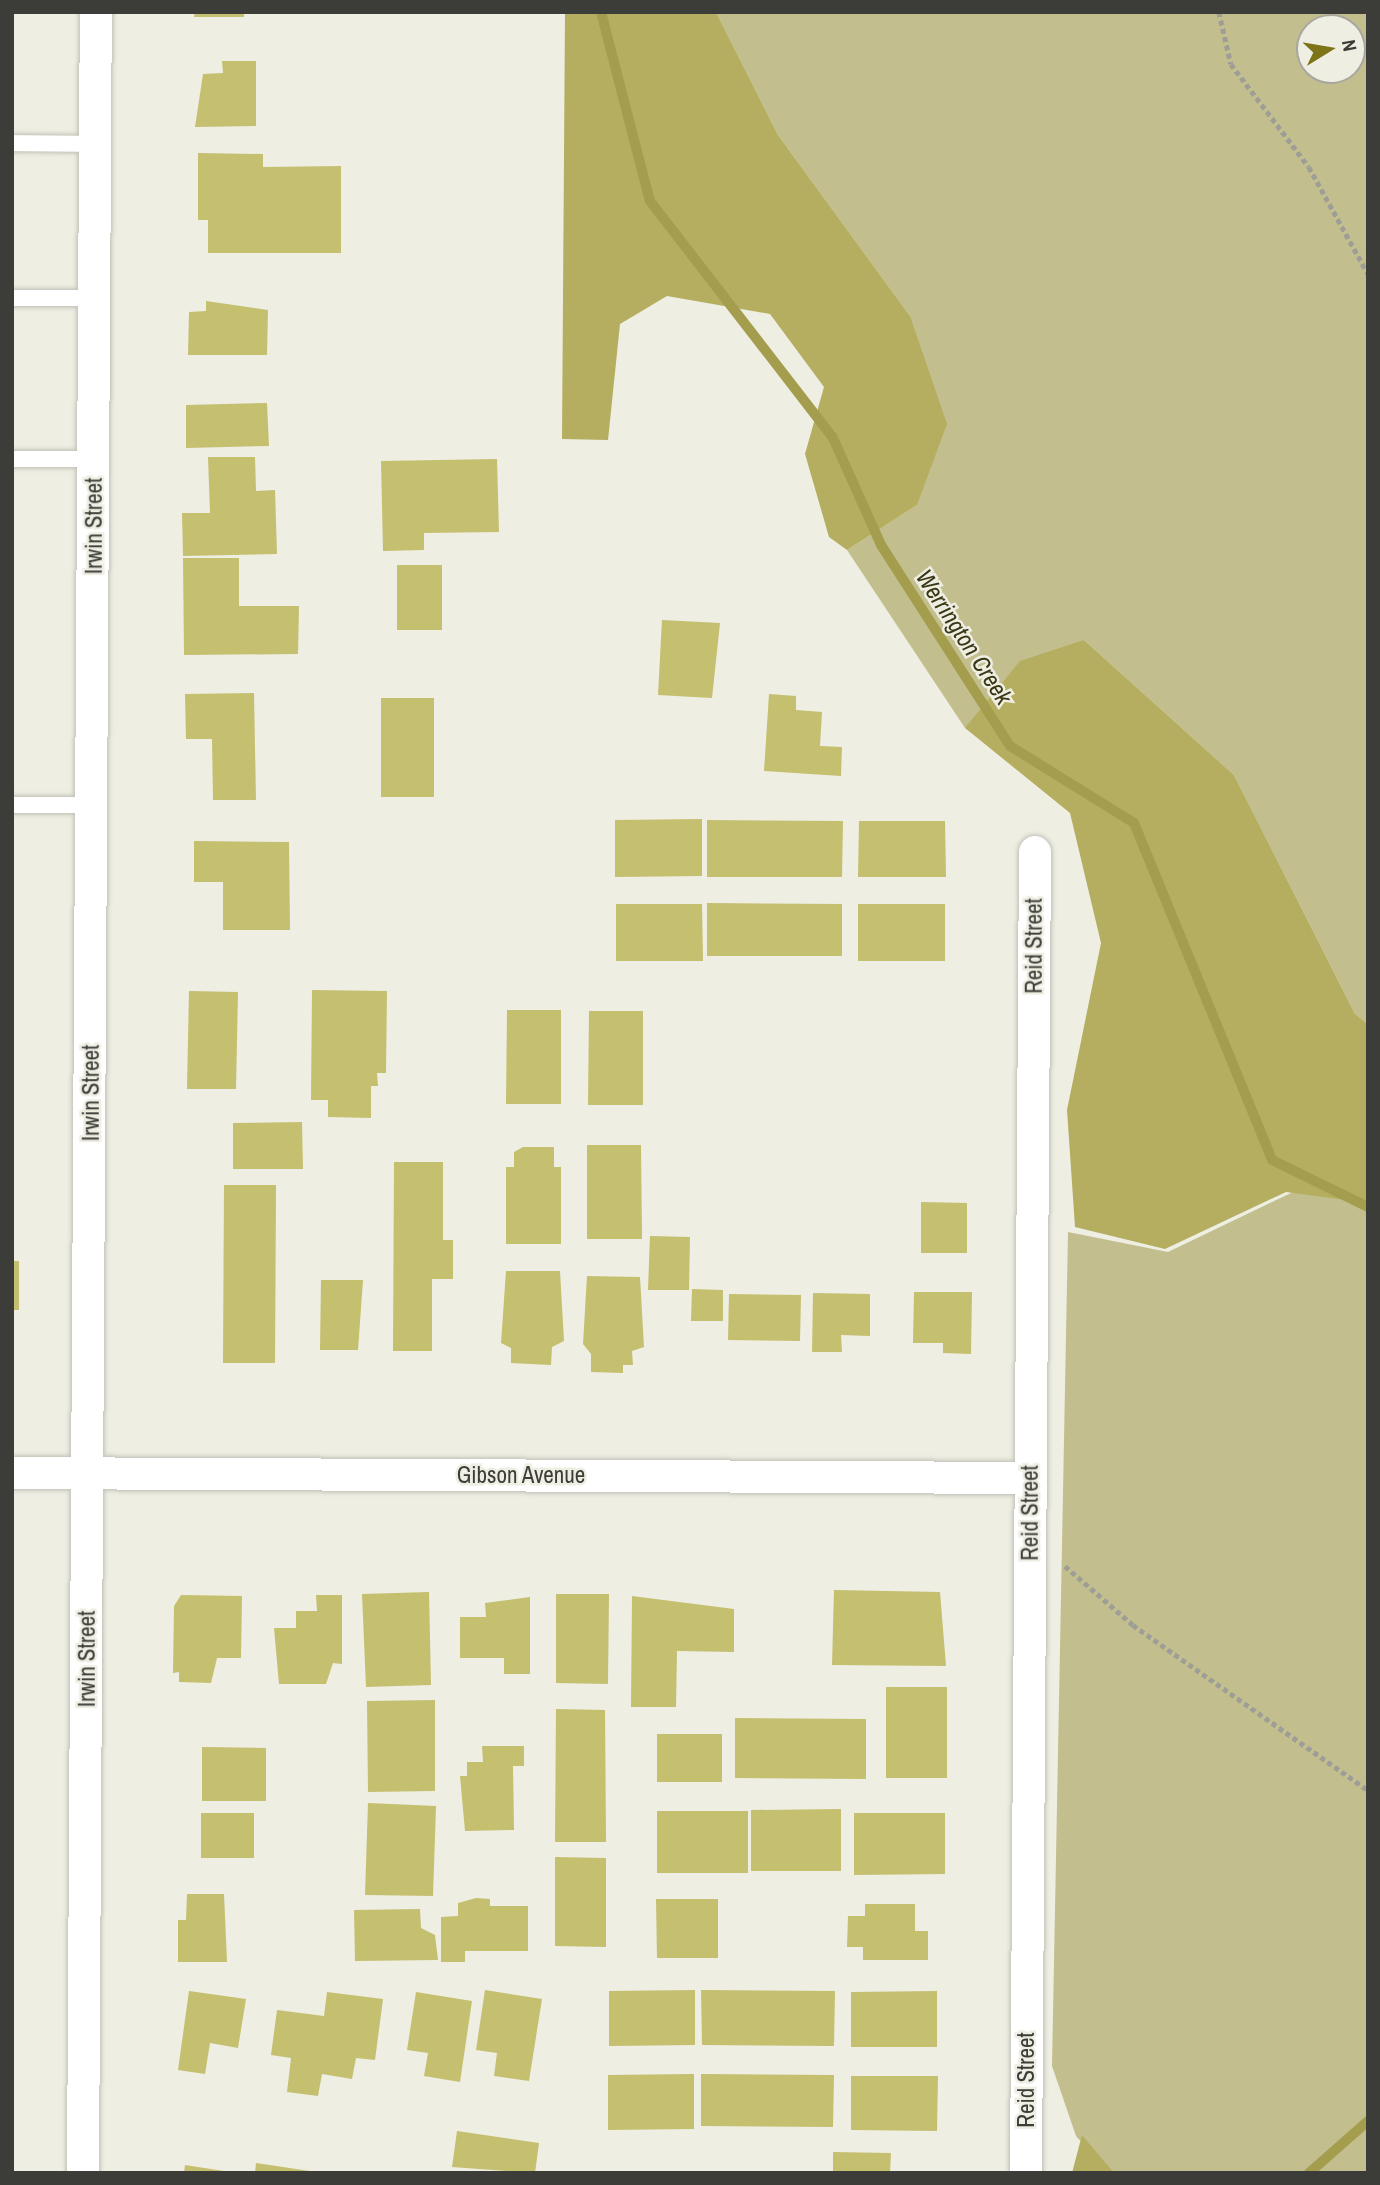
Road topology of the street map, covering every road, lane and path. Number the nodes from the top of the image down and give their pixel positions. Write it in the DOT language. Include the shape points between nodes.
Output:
graph roads {
  1 [pos="96,12"];
  2 [pos="1219,12"];
  3 [pos="12,143"];
  4 [pos="96,144"];
  5 [pos="1368,274"];
  6 [pos="12,298"];
  7 [pos="95,298"];
  8 [pos="12,458"];
  9 [pos="94,459"];
  10 [pos="12,805"];
  11 [pos="92,805"];
  12 [pos="1035,852"];
  13 [pos="12,1473"];
  14 [pos="88,1473"];
  15 [pos="1030,1478"];
  16 [pos="1030,1535"];
  17 [pos="1368,1790"];
  18 [pos="83,2173"];
  19 [pos="1026,2173"];
  1 -- 4 [label="street, Irwin Street"];
  2 -- 5 [label="path" via="1231,64 1309,167"];
  3 -- 4 [label="lane"];
  4 -- 7 [label="street, Irwin Street"];
  6 -- 7 [label="lane"];
  7 -- 9 [label="street, Irwin Street"];
  8 -- 9 [label="lane"];
  9 -- 11 [label="street, Irwin Street"];
  10 -- 11 [label="lane"];
  11 -- 14 [label="street, Irwin Street"];
  12 -- 15 [label="street, Reid Street"];
  13 -- 14 [label="street, Gibson Avenue"];
  14 -- 15 [label="street, Gibson Avenue"];
  14 -- 18 [label="street, Irwin Street"];
  15 -- 16 [label="street, Reid Street"];
  16 -- 17 [label="path" via="1133,1625"];
  16 -- 19 [label="street, Reid Street"];
}
